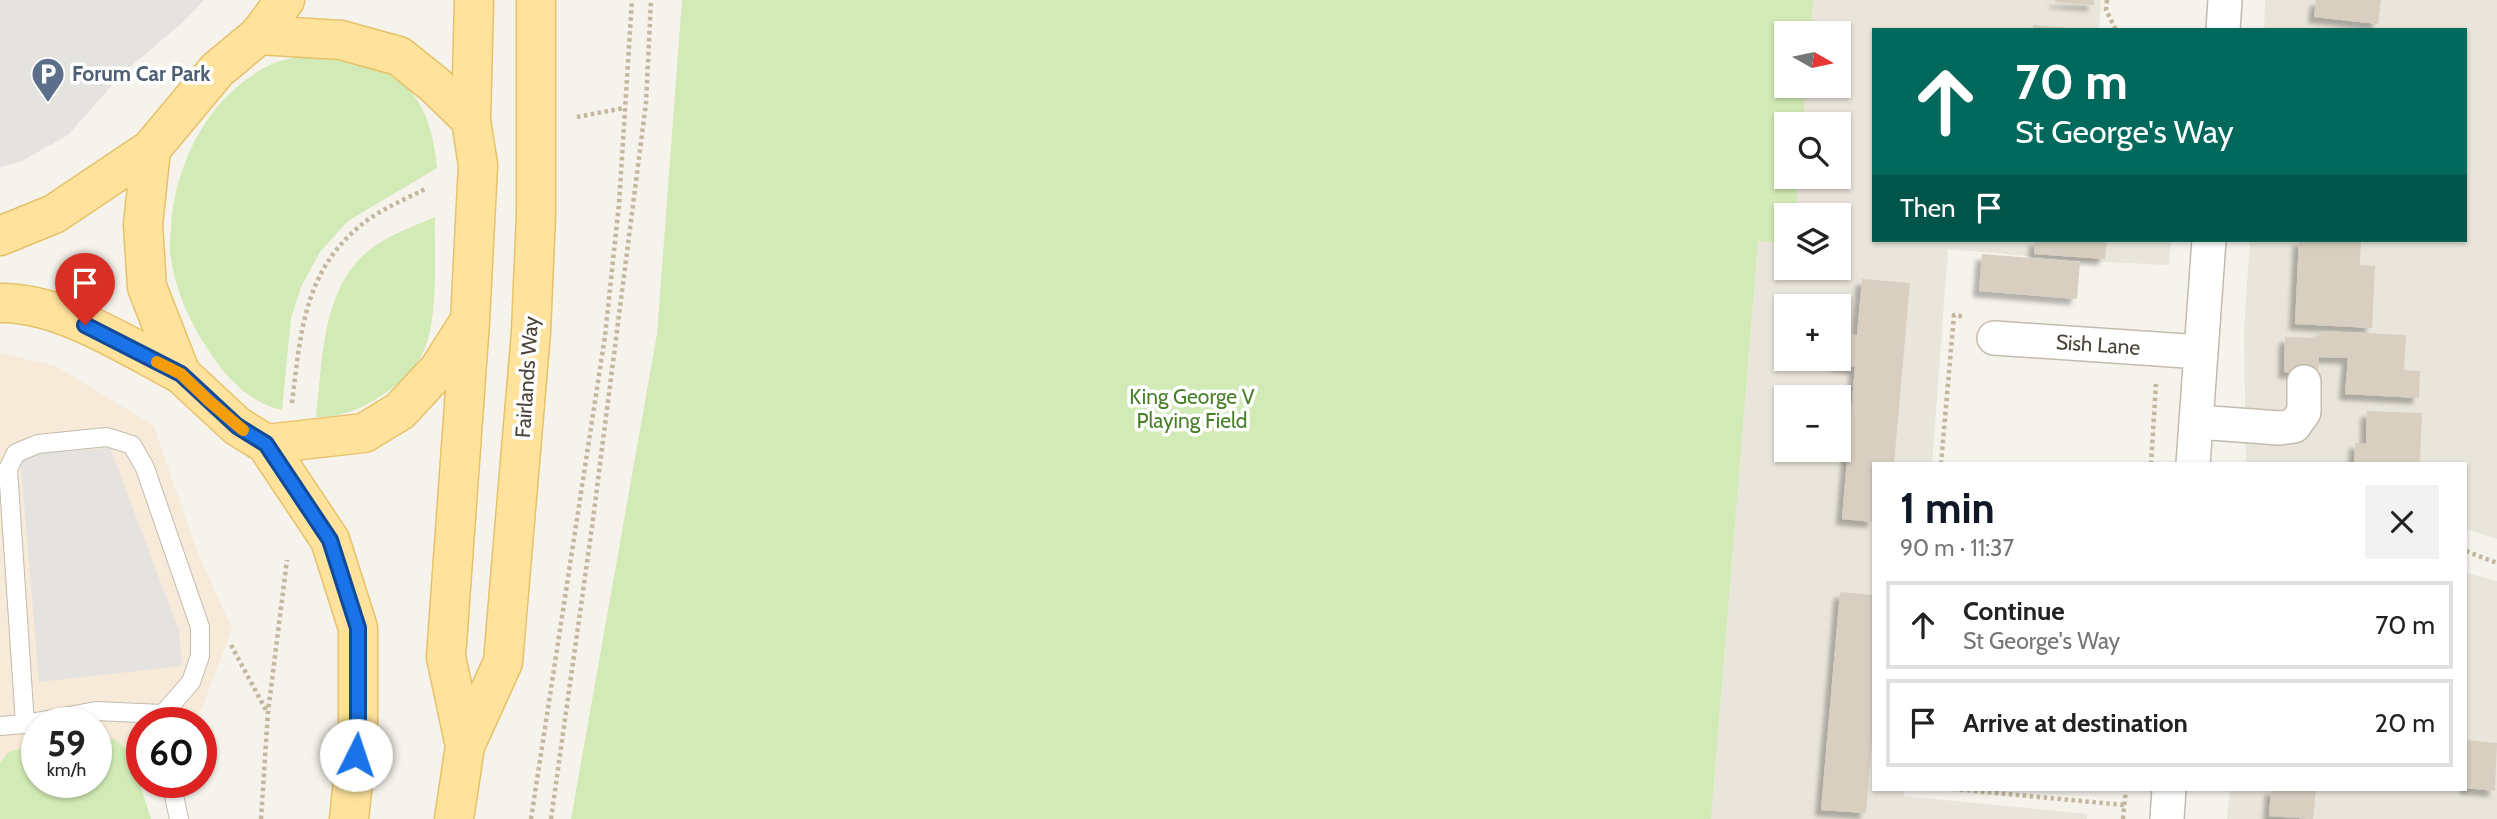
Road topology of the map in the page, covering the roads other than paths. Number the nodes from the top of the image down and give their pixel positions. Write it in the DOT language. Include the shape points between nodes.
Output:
graph roads {
  1 [pos="285,0"];
  2 [pos="474,0"];
  3 [pos="536,0"];
  4 [pos="2225,0"];
  5 [pos="2223,28"];
  6 [pos="259,35"];
  7 [pos="471,120"];
  8 [pos="151,149"];
  9 [pos="0,236"];
  10 [pos="2208,242"];
  11 [pos="0,303"];
  12 [pos="470,321"];
  13 [pos="1994,338"];
  14 [pos="2201,352"];
  15 [pos="181,374"];
  16 [pos="2304,382"];
  17 [pos="2197,422"];
  18 [pos="266,444"];
  19 [pos="2193,462"];
  20 [pos="24,707"];
  21 [pos="172,707"];
  22 [pos="21,724"];
  23 [pos="0,726"];
  24 [pos="465,746"];
  25 [pos="2169,791"];
  26 [pos="175,798"];
  27 [pos="179,819"];
  28 [pos="349,819"];
  29 [pos="454,819"];
  30 [pos="2167,819"];
  1 -- 6 [label="main road"];
  2 -- 7 [label="main road, Fairlands Way"];
  3 -- 24 [label="main road, Fairlands Way" via="531,332 503,662"];
  4 -- 5 [label="street"];
  6 -- 7 [label="main road" via="341,40 399,56"];
  6 -- 8 [label="main road" via="217,70"];
  7 -- 12 [label="main road, Fairlands Way" via="478,165"];
  8 -- 9 [label="main road" via="54,214"];
  8 -- 15 [label="main road" via="143,225 147,286"];
  10 -- 14 [label="street"];
  11 -- 15 [label="main road" via="61,313"];
  12 -- 18 [label="main road, Fairlands Way" via="439,369 400,411 364,433"];
  12 -- 24 [label="main road, Fairlands Way" via="446,657"];
  13 -- 14 [label="street, Sish Lane"];
  14 -- 17 [label="street"];
  15 -- 18 [label="main road" via="237,426"];
  16 -- 17 [label="street" via="2304,412 2294,426"];
  17 -- 19 [label="street"];
  18 -- 28 [label="main road" via="330,540 358,628 358,734"];
  20 -- 21 [label="lane" via="8,469 16,453 38,444 107,437 132,445 145,468 200,627 200,656 191,682"];
  22 -- 23 [label="lane"];
  24 -- 29 [label="main road, Fairlands Way"];
  25 -- 30 [label="street"];
  26 -- 27 [label="lane"];
}
